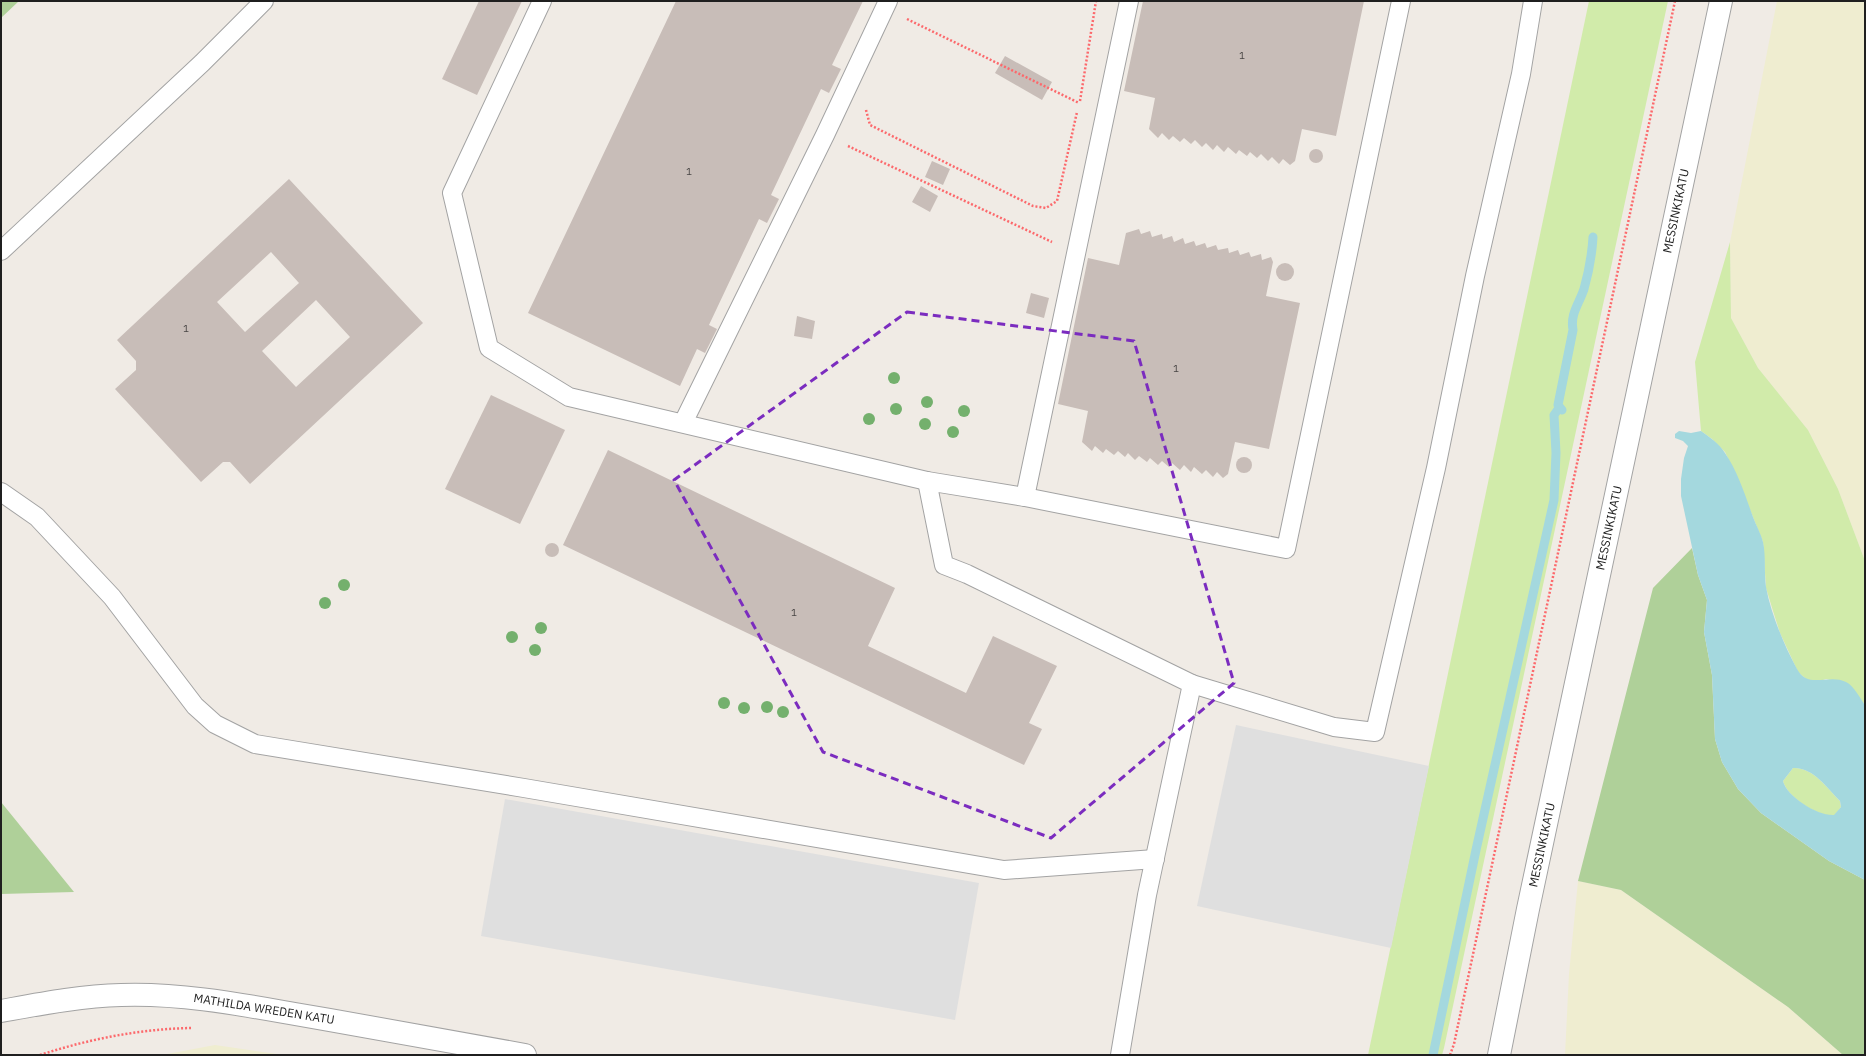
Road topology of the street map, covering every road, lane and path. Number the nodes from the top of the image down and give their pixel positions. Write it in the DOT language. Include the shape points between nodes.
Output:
graph roads {
  1 [pos="264,1"];
  2 [pos="542,1"];
  3 [pos="888,1"];
  4 [pos="1096,1"];
  5 [pos="1129,1"];
  6 [pos="1401,1"];
  7 [pos="1533,1"];
  8 [pos="1675,1"];
  9 [pos="1721,1"];
  10 [pos="910,13"];
  11 [pos="907,19"];
  12 [pos="904,26"];
  13 [pos="1080,103"];
  14 [pos="869,104"];
  15 [pos="825,135"];
  16 [pos="1,251"];
  17 [pos="1076,253"];
  18 [pos="683,423"];
  19 [pos="927,481"];
  20 [pos="1,492"];
  21 [pos="1025,497"];
  22 [pos="1192,684"];
  23 [pos="1155,859"];
  24 [pos="1,1011"];
  25 [pos="194,1027"];
  26 [pos="40,1055"];
  27 [pos="525,1055"];
  28 [pos="1120,1055"];
  29 [pos="1450,1055"];
  30 [pos="1500,1055"];
  1 -- 16 [label="lane" via="202,63"];
  2 -- 18 [label="lane" via="452,193 489,348 569,397"];
  3 -- 15 [label="lane"];
  4 -- 13 [label="path"];
  5 -- 17 [label="lane"];
  6 -- 21 [label="lane" via="1286,549"];
  7 -- 22 [label="lane" via="1521,74 1475,276 1436,468 1375,732 1334,727"];
  8 -- 29 [label="path"];
  9 -- 30 [label="street, MESSINKIKATU" via="1530,902"];
  10 -- 11 [label="path"];
  11 -- 12 [label="path"];
  11 -- 13 [label="path"];
  13 -- 14 [label="path" via="1057,201 1046,208 1033,206 870,125 866,111"];
  15 -- 17 [label="path"];
  15 -- 18 [label="lane"];
  17 -- 21 [label="lane"];
  18 -- 19 [label="lane"];
  19 -- 21 [label="lane"];
  19 -- 22 [label="lane" via="944,565"];
  20 -- 23 [label="lane" via="37,517 112,597 195,706 215,724 255,744 1004,870"];
  22 -- 23 [label="lane"];
  23 -- 28 [label="lane"];
  24 -- 27 [label="street, MATHILDA WREDEN KATU" via="120,995 158,995 254,1007"];
  25 -- 26 [label="path" via="125,1033"];
}
